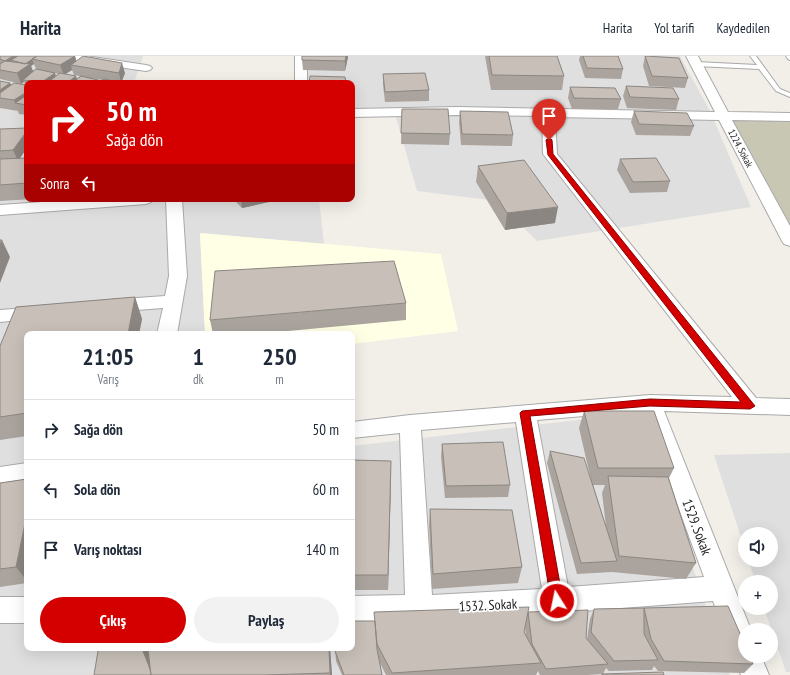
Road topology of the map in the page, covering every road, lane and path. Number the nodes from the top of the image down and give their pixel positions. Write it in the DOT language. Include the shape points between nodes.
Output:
graph roads {
  1 [pos="63,56"];
  2 [pos="152,56"];
  3 [pos="300,56"];
  4 [pos="753,56"];
  5 [pos="694,60"];
  6 [pos="761,67"];
  7 [pos="301,80"];
  8 [pos="790,95"];
  9 [pos="548,112"];
  10 [pos="355,113"];
  11 [pos="724,115"];
  12 [pos="790,117"];
  13 [pos="106,202"];
  14 [pos="174,202"];
  15 [pos="0,210"];
  16 [pos="790,241"];
  17 [pos="173,301"];
  18 [pos="94,308"];
  19 [pos="55,311"];
  20 [pos="0,316"];
  21 [pos="168,331"];
  22 [pos="650,402"];
  23 [pos="750,406"];
  24 [pos="790,407"];
  25 [pos="525,413"];
  26 [pos="410,423"];
  27 [pos="355,430"];
  28 [pos="24,472"];
  29 [pos="0,476"];
  30 [pos="720,588"];
  31 [pos="557,601"];
  32 [pos="355,609"];
  33 [pos="418,609"];
  34 [pos="0,610"];
  35 [pos="24,610"];
  36 [pos="738,633"];
  37 [pos="750,663"];
  38 [pos="755,675"];
  1 -- 2 [label="street" via="144,74"];
  3 -- 7 [label="street"];
  4 -- 6 [label="lane"];
  5 -- 6 [label="lane"];
  5 -- 11 [label="street, 1224. Sokak"];
  6 -- 8 [label="lane" via="778,90"];
  9 -- 10 [label="street"];
  9 -- 11 [label="street"];
  9 -- 23 [label="street" via="550,154"];
  11 -- 12 [label="street"];
  11 -- 16 [label="street, 1224. Sokak"];
  13 -- 15 [label="street"];
  14 -- 17 [label="street" via="178,276"];
  17 -- 18 [label="street"];
  17 -- 21 [label="street"];
  19 -- 20 [label="street"];
  22 -- 23 [label="street"];
  22 -- 25 [label="street"];
  22 -- 30 [label="street, 1529. Sokak"];
  23 -- 24 [label="street"];
  25 -- 26 [label="street"];
  25 -- 31 [label="street"];
  26 -- 27 [label="street"];
  26 -- 33 [label="street"];
  28 -- 29 [label="street"];
  30 -- 31 [label="street, 1532. Sokak"];
  30 -- 36 [label="street, 1529. Sokak"];
  31 -- 33 [label="street, 1532. Sokak"];
  32 -- 33 [label="street, 1532. Sokak"];
  34 -- 35 [label="street"];
  37 -- 38 [label="street"];
}
